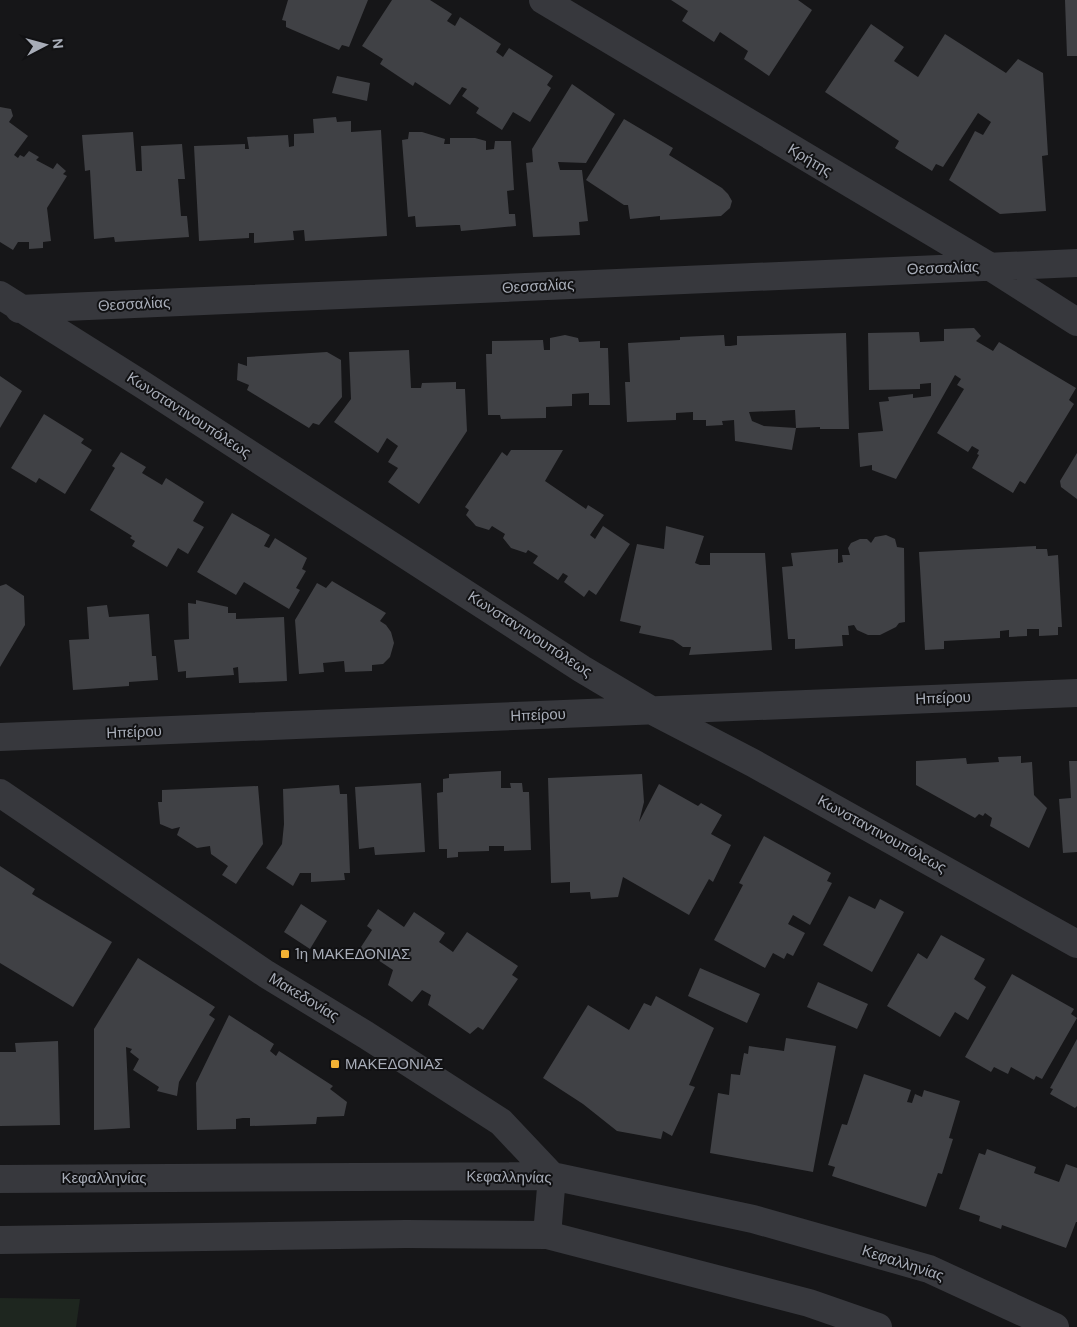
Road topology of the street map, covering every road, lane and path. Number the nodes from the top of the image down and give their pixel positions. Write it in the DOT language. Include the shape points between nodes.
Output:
graph roads {
  1 [pos="543,0"];
  2 [pos="1077,263"];
  3 [pos="989,266"];
  4 [pos="7,305"];
  5 [pos="1077,322"];
  6 [pos="1077,693"];
  7 [pos="652,710"];
  8 [pos="0,737"];
  9 [pos="0,793"];
  10 [pos="1077,944"];
  11 [pos="552,1176"];
  12 [pos="0,1179"];
  13 [pos="547,1235"];
  14 [pos="0,1240"];
  15 [pos="878,1327"];
  16 [pos="1055,1327"];
  1 -- 3 [label="street, Κρήτης"];
  2 -- 3 [label="street, Θεσσαλίας"];
  3 -- 4 [label="street, Θεσσαλίας"];
  3 -- 5 [label="street, Κρήτης"];
  4 -- 7 [label="street, Κωνσταντινουπόλεως" via="582,669"];
  6 -- 7 [label="street, Ηπείρου"];
  7 -- 8 [label="street, Ηπείρου"];
  7 -- 10 [label="street, Κωνσταντινουπόλεως"];
  9 -- 11 [label="street, Μακεδονίας" via="266,974 501,1122"];
  11 -- 12 [label="street, Κεφαλληνίας"];
  11 -- 13 [label="street"];
  11 -- 16 [label="street, Κεφαλληνίας" via="753,1219 929,1269"];
  13 -- 14 [label="street"];
  13 -- 15 [label="street" via="809,1302"];
}
